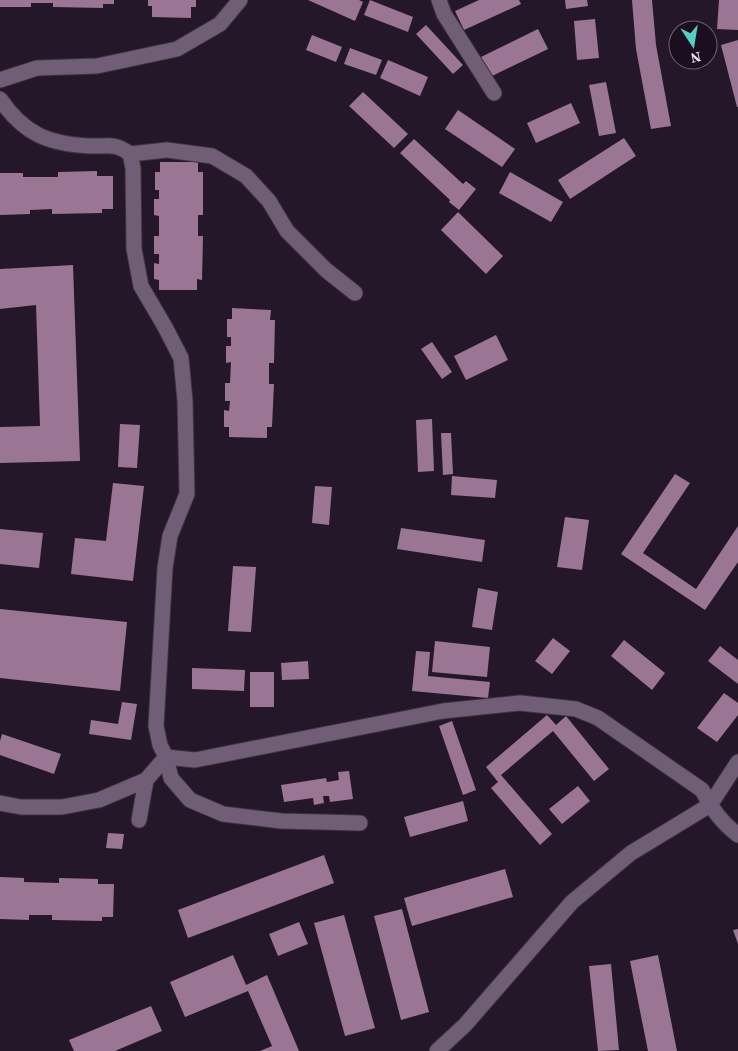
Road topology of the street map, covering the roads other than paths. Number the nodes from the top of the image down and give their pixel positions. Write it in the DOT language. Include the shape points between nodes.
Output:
graph roads {
  1 [pos="240,0"];
  2 [pos="439,0"];
  3 [pos="0,80"];
  4 [pos="494,94"];
  5 [pos="0,99"];
  6 [pos="130,154"];
  7 [pos="355,293"];
  8 [pos="166,757"];
  9 [pos="738,762"];
  10 [pos="146,780"];
  11 [pos="0,803"];
  12 [pos="710,805"];
  13 [pos="140,820"];
  14 [pos="360,823"];
  15 [pos="738,835"];
  16 [pos="437,1051"];
  1 -- 3 [label="street" via="220,24 176,49 97,66 37,68"];
  2 -- 4 [label="street" via="444,14"];
  5 -- 6 [label="street" via="24,128 54,142 119,146"];
  6 -- 7 [label="street" via="167,150 212,156 246,176 269,201 286,231"];
  6 -- 8 [label="street" via="134,249 142,286 181,358 185,401 186,494 170,536 165,568 156,726"];
  8 -- 10 [label="street"];
  8 -- 12 [label="street" via="195,760 443,711 520,703 576,709 598,718 702,790"];
  8 -- 14 [label="street" via="171,778 190,800 222,814 281,821"];
  9 -- 12 [label="street"];
  10 -- 11 [label="street" via="99,800 62,807 21,807"];
  10 -- 13 [label="street"];
  12 -- 15 [label="street" via="724,824"];
  12 -- 16 [label="street" via="631,853 572,902 464,1025"];
}
